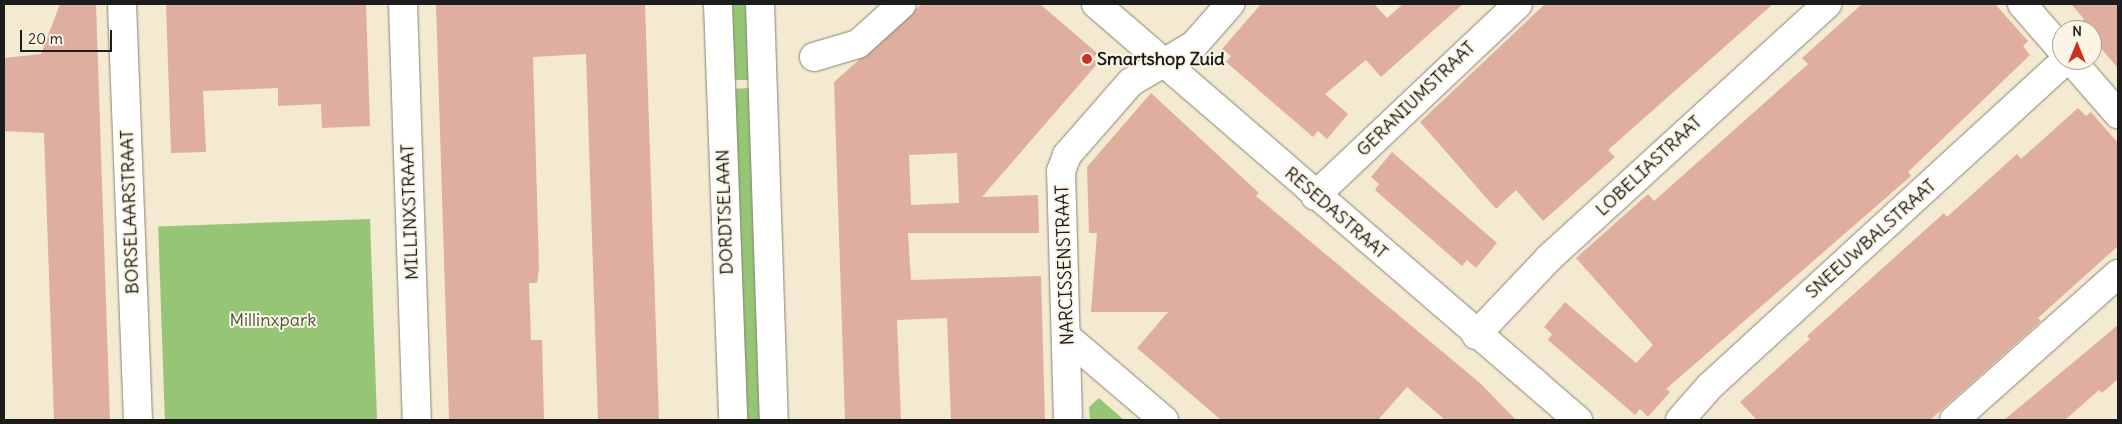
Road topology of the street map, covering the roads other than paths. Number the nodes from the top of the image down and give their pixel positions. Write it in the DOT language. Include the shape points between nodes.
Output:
graph roads {
  1 [pos="122,4"];
  2 [pos="403,4"];
  3 [pos="718,4"];
  4 [pos="760,4"];
  5 [pos="902,4"];
  6 [pos="1096,4"];
  7 [pos="1230,4"];
  8 [pos="1518,4"];
  9 [pos="1827,4"];
  10 [pos="2023,4"];
  11 [pos="2052,38"];
  12 [pos="814,58"];
  13 [pos="1162,63"];
  14 [pos="2055,70"];
  15 [pos="2080,70"];
  16 [pos="2118,114"];
  17 [pos="1315,196"];
  18 [pos="2118,274"];
  19 [pos="1476,335"];
  20 [pos="1069,339"];
  21 [pos="138,420"];
  22 [pos="416,420"];
  23 [pos="732,420"];
  24 [pos="774,420"];
  25 [pos="1068,420"];
  26 [pos="1164,420"];
  27 [pos="1578,420"];
  28 [pos="1680,420"];
  29 [pos="1954,420"];
  1 -- 21 [label="street, BORSELAARSTRAAT"];
  2 -- 22 [label="street, MILLINXSTRAAT"];
  3 -- 23 [label="street, DORDTSELAAN"];
  4 -- 24 [label="street"];
  5 -- 12 [label="street" via="858,44"];
  6 -- 13 [label="street, RESEDASTRAAT"];
  7 -- 13 [label="street, NARCISSENSTRAAT" via="1194,45"];
  8 -- 17 [label="street, GERANIUMSTRAAT"];
  9 -- 19 [label="street, LOBELIASTRAAT" via="1549,258"];
  10 -- 11 [label="street"];
  13 -- 17 [label="street, RESEDASTRAAT"];
  13 -- 20 [label="street, NARCISSENSTRAAT" via="1131,82 1067,155 1061,171"];
  14 -- 28 [label="street, SNEEUWBALSTRAAT" via="1710,386"];
  15 -- 16 [label="street"];
  17 -- 19 [label="street, RESEDASTRAAT"];
  18 -- 29 [label="street"];
  19 -- 27 [label="street, RESEDASTRAAT"];
  20 -- 25 [label="street, NARCISSENSTRAAT"];
  20 -- 26 [label="street"];
}
